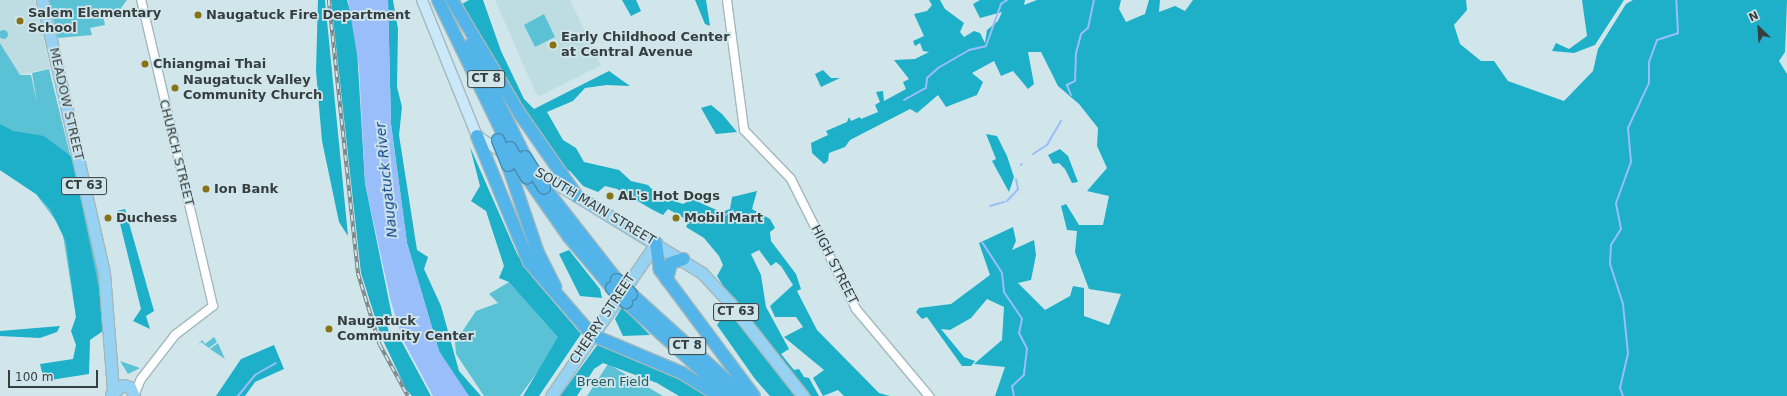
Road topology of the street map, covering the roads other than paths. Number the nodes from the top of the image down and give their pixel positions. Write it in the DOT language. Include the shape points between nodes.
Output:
graph roads {
  1 [pos="42,0"];
  2 [pos="141,0"];
  3 [pos="422,0"];
  4 [pos="438,0"];
  5 [pos="448,0"];
  6 [pos="452,0"];
  7 [pos="727,0"];
  8 [pos="471,68"];
  9 [pos="477,136"];
  10 [pos="577,196"];
  11 [pos="656,243"];
  12 [pos="683,259"];
  13 [pos="667,280"];
  14 [pos="615,284"];
  15 [pos="628,298"];
  16 [pos="566,306"];
  17 [pos="592,335"];
  18 [pos="141,379"];
  19 [pos="116,391"];
  20 [pos="134,396"];
  21 [pos="550,396"];
  22 [pos="719,396"];
  23 [pos="730,396"];
  24 [pos="744,396"];
  25 [pos="754,396"];
  26 [pos="803,396"];
  27 [pos="930,396"];
  1 -- 19 [label="main road, MEADOW STREET / CT 63" via="104,272"];
  2 -- 18 [label="street, CHURCH STREET" via="213,306 182,328"];
  3 -- 9 [label="main road"];
  4 -- 8 [label="highway, CT 8"];
  5 -- 14 [label="highway, CT 8, bridge" via="526,157 544,187"];
  6 -- 10 [label="highway" via="520,114"];
  7 -- 27 [label="street, HIGH STREET" via="744,130 791,179 856,310"];
  8 -- 14 [label="highway, CT 8, bridge" via="527,177 569,237"];
  8 -- 16 [label="highway, bridge" via="538,253"];
  9 -- 10 [label="main road, SOUTH MAIN STREET"];
  9 -- 16 [label="highway" via="524,254"];
  10 -- 11 [label="main road, SOUTH MAIN STREET"];
  11 -- 12 [label="main road, SOUTH MAIN STREET / CT 63"];
  11 -- 13 [label="highway" via="657,263"];
  11 -- 17 [label="main road, CHERRY STREET"];
  12 -- 13 [label="highway" via="671,264"];
  12 -- 26 [label="main road, SOUTH MAIN STREET / CT 63" via="718,289"];
  13 -- 25 [label="highway"];
  14 -- 15 [label="highway, CT 8, bridge"];
  15 -- 23 [label="highway, CT 8"];
  15 -- 24 [label="highway, CT 8"];
  16 -- 17 [label="highway"];
  17 -- 21 [label="main road, CHERRY STREET"];
  17 -- 22 [label="highway" via="682,373"];
  18 -- 19 [label="street"];
  18 -- 20 [label="street"];
  19 -- 20 [label="main road"];
}
